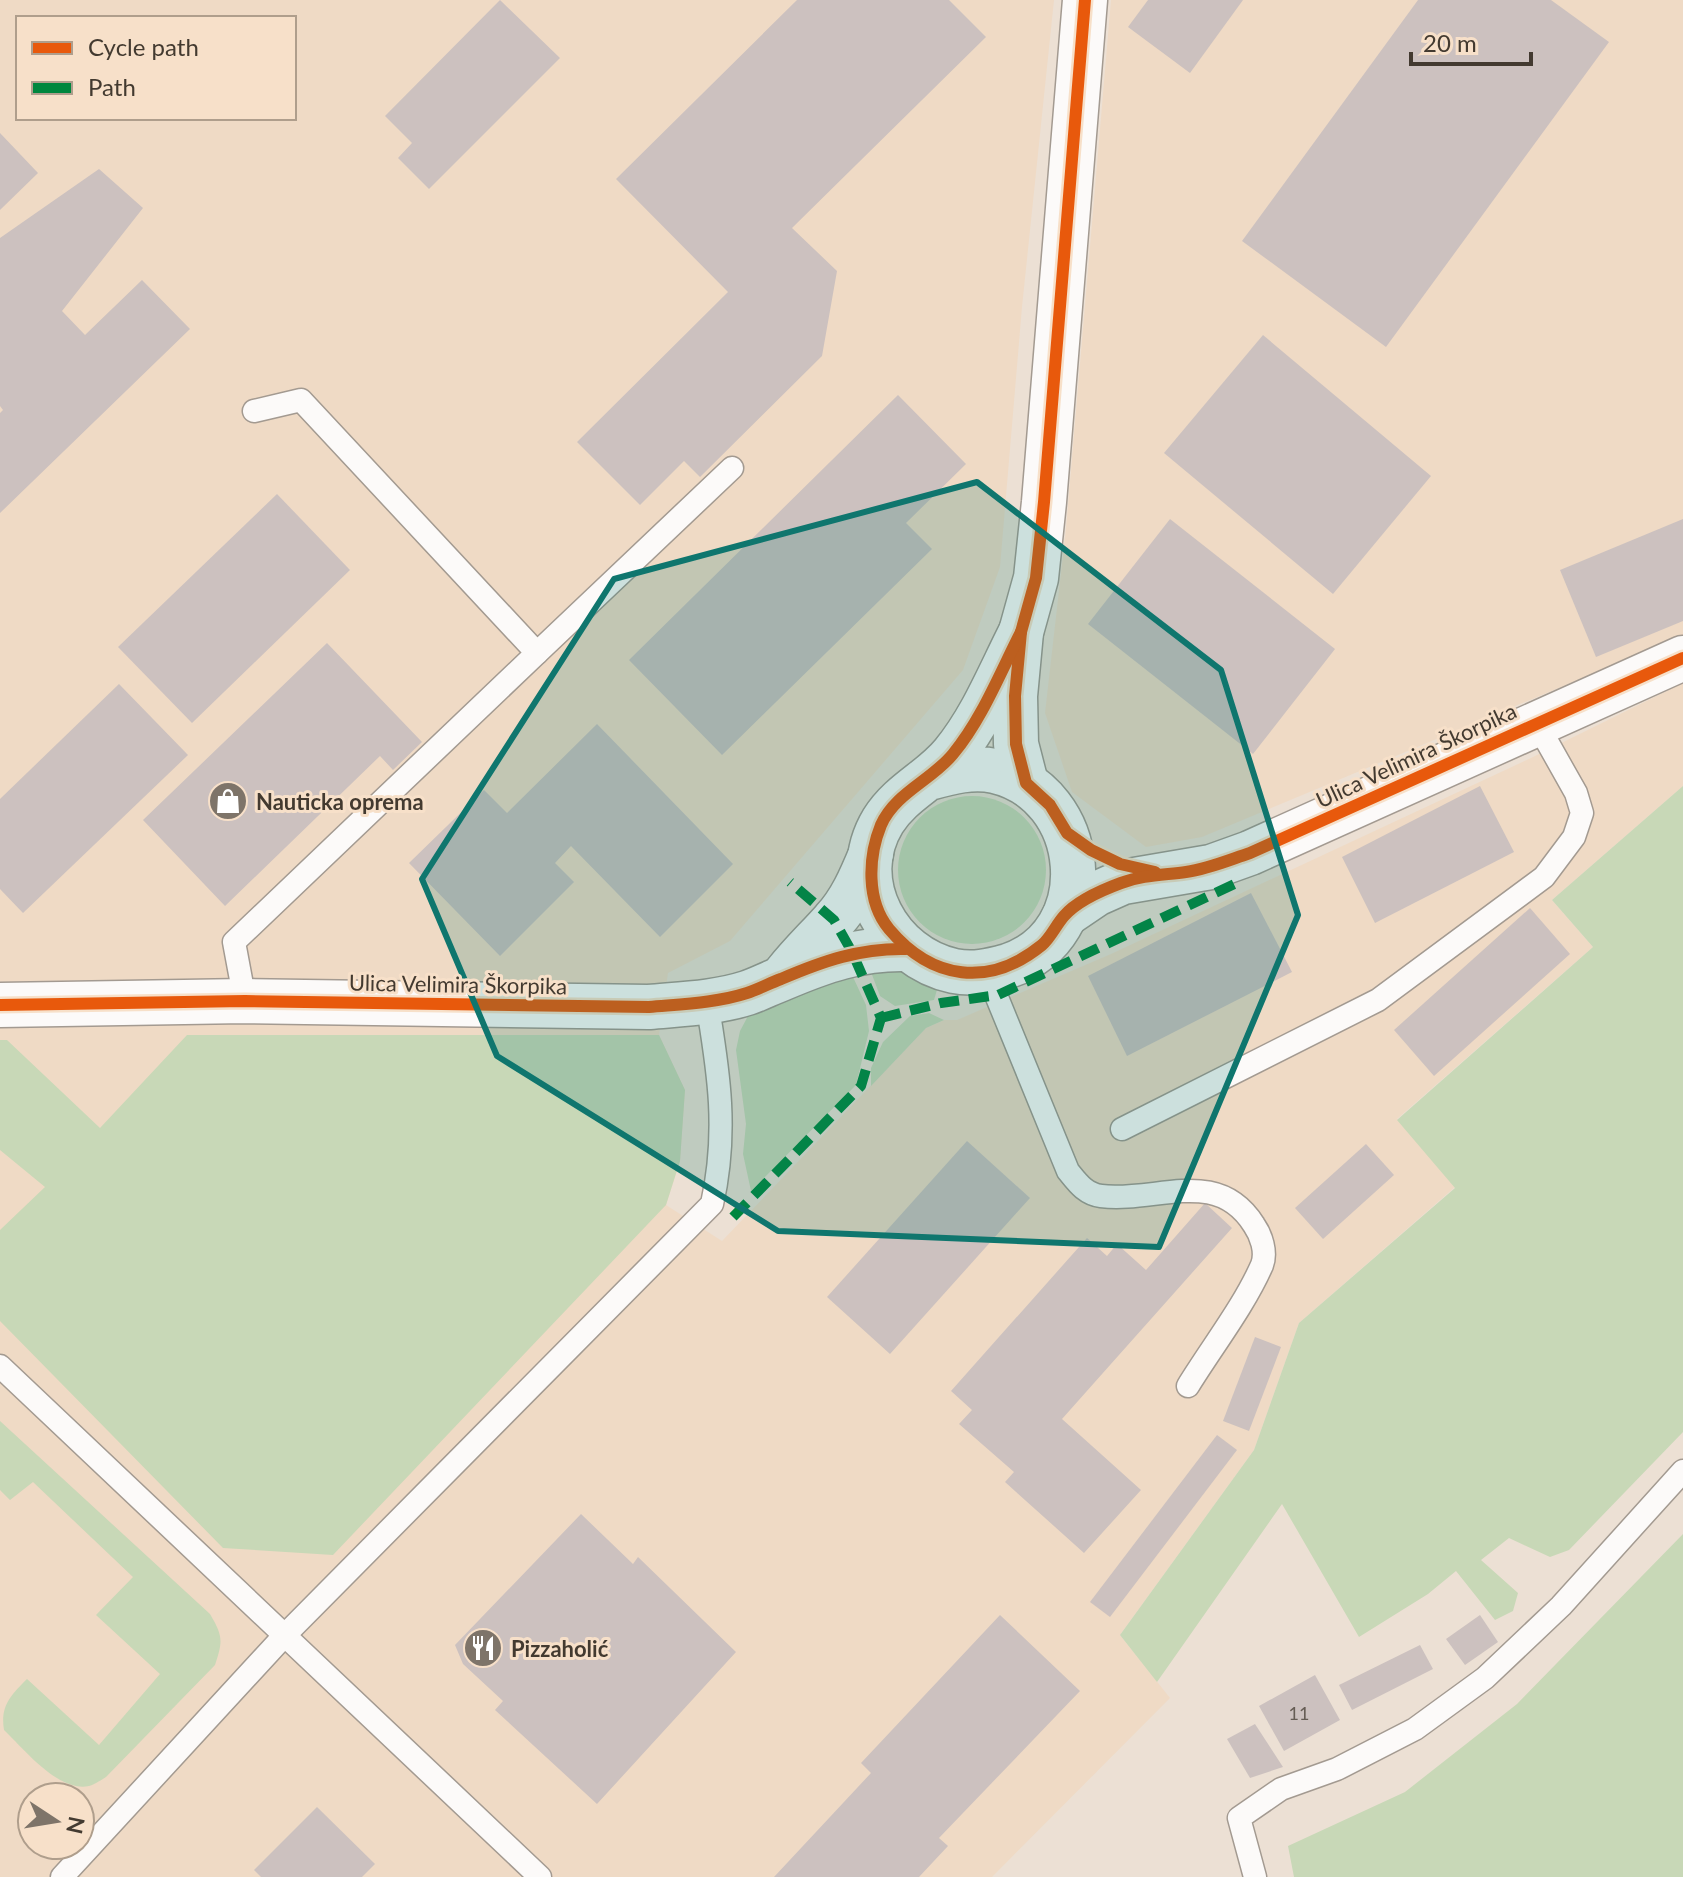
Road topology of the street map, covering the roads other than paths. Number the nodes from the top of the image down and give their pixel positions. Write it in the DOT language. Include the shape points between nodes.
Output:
graph roads {
  1 [pos="1085,0"];
  2 [pos="254,411"];
  3 [pos="732,468"];
  4 [pos="1021,632"];
  5 [pos="537,653"];
  6 [pos="1683,658"];
  7 [pos="1536,722"];
  8 [pos="929,778"];
  9 [pos="1026,783"];
  10 [pos="1067,833"];
  11 [pos="871,854"];
  12 [pos="1161,874"];
  13 [pos="1065,915"];
  14 [pos="906,949"];
  15 [pos="987,973"];
  16 [pos="782,978"];
  17 [pos="245,1001"];
  18 [pos="707,1002"];
  19 [pos="0,1005"];
  20 [pos="1122,1129"];
  21 [pos="0,1366"];
  22 [pos="1188,1386"];
  23 [pos="1683,1471"];
  24 [pos="283,1637"];
  25 [pos="62,1877"];
  26 [pos="540,1877"];
  27 [pos="1255,1877"];
  1 -- 4 [label="street" via="1044,502 1036,578"];
  2 -- 5 [label="lane" via="301,400"];
  3 -- 5 [label="lane"];
  4 -- 8 [label="street" via="970,730"];
  4 -- 9 [label="street" via="1016,744"];
  5 -- 17 [label="lane" via="234,942"];
  6 -- 7 [label="street, Ulica Velimira Škorpika"];
  7 -- 12 [label="street, Ulica Velimira Škorpika" via="1250,853 1211,867"];
  7 -- 20 [label="lane" via="1582,813 1574,837 1544,877 1378,1000"];
  8 -- 9 [label="street" via="962,769 995,771"];
  8 -- 11 [label="street" via="895,805"];
  9 -- 10 [label="street" via="1050,805"];
  10 -- 12 [label="street" via="1120,864"];
  10 -- 13 [label="street" via="1074,860"];
  11 -- 14 [label="street" via="872,889 883,922"];
  11 -- 16 [label="street, Ulica Velimira Škorpika" via="854,893"];
  12 -- 13 [label="street, Ulica Velimira Škorpika" via="1123,882"];
  13 -- 15 [label="street" via="1037,949"];
  14 -- 15 [label="street" via="930,965"];
  14 -- 16 [label="street, Ulica Velimira Škorpika" via="852,952"];
  15 -- 22 [label="lane" via="1068,1171 1083,1189 1100,1196 1206,1190 1230,1199 1262,1236 1264,1262"];
  16 -- 18 [label="street, Ulica Velimira Škorpika"];
  17 -- 18 [label="street, Ulica Velimira Škorpika" via="649,1007"];
  17 -- 19 [label="street, Ulica Velimira Škorpika"];
  18 -- 24 [label="lane" via="722,1119 712,1204"];
  21 -- 24 [label="lane"];
  23 -- 27 [label="lane" via="1561,1606 1485,1678 1415,1729 1337,1769 1281,1789 1239,1818"];
  24 -- 25 [label="lane"];
  24 -- 26 [label="lane"];
}
